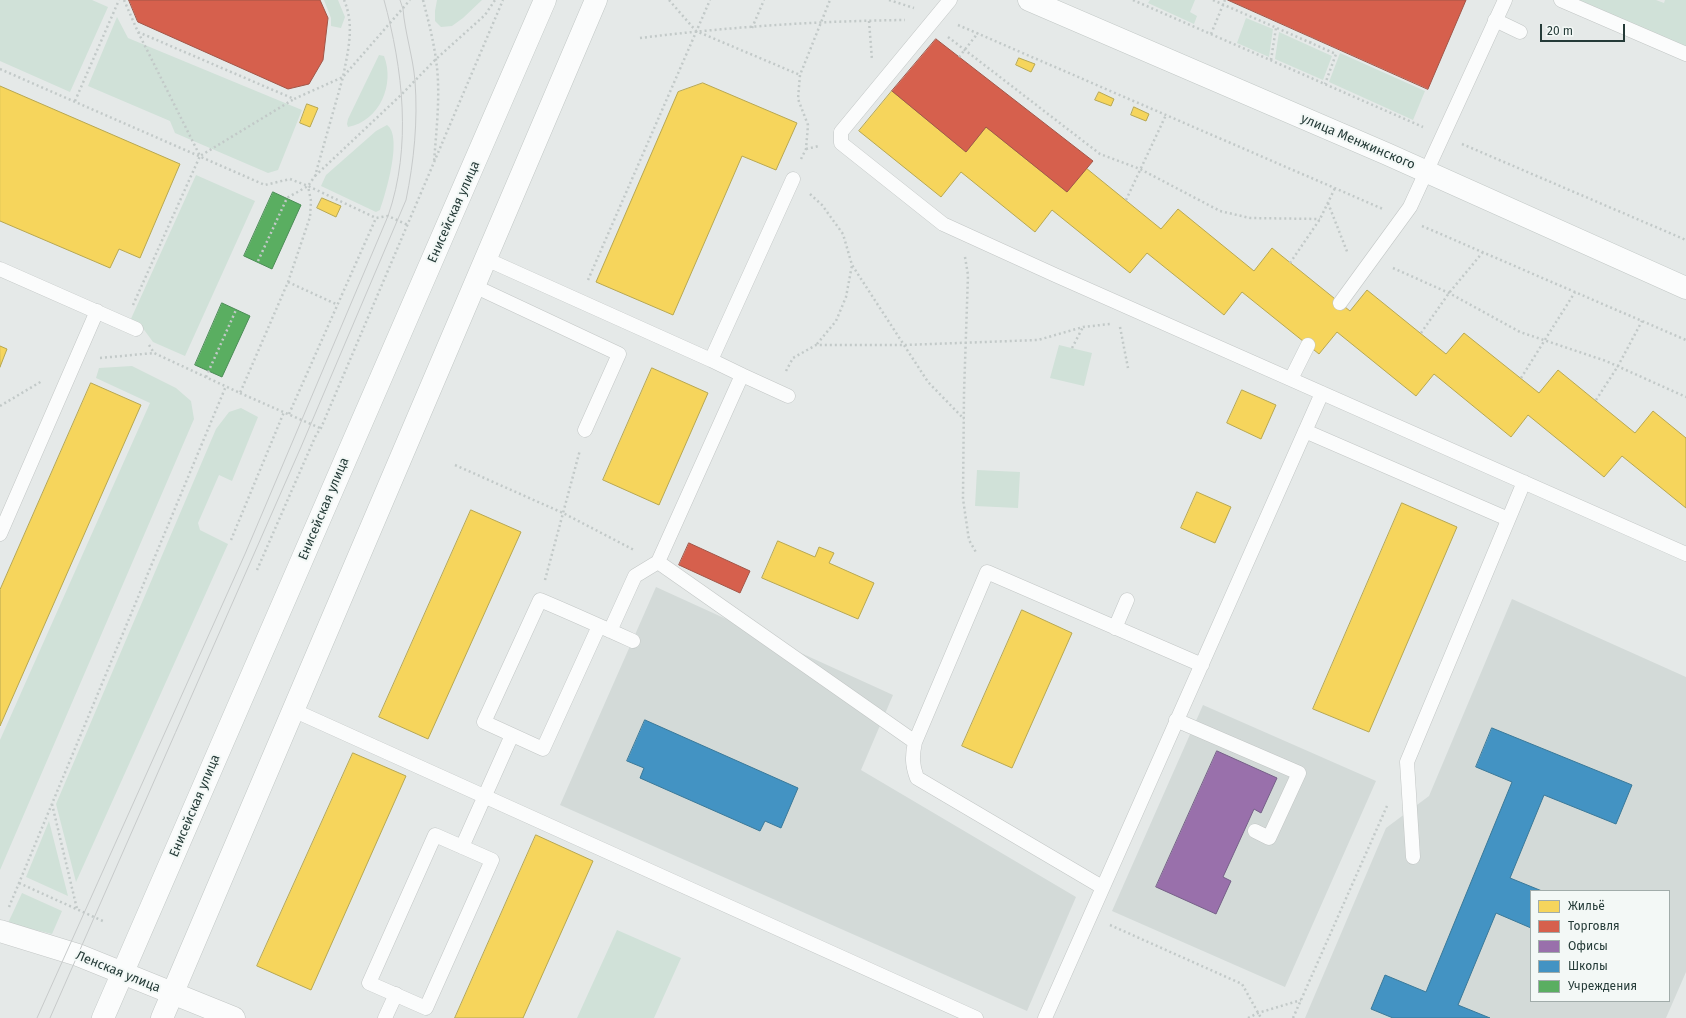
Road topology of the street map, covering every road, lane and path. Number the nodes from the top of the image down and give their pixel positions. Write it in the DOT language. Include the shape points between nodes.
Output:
graph roads {
  1 [pos="119,0"];
  2 [pos="124,0"];
  3 [pos="344,0"];
  4 [pos="410,0"];
  5 [pos="423,0"];
  6 [pos="496,0"];
  7 [pos="503,0"];
  8 [pos="546,0"];
  9 [pos="596,0"];
  10 [pos="669,0"];
  11 [pos="710,0"];
  12 [pos="764,0"];
  13 [pos="830,0"];
  14 [pos="950,0"];
  15 [pos="1029,0"];
  16 [pos="1133,0"];
  17 [pos="1147,0"];
  18 [pos="1213,0"];
  19 [pos="1225,0"];
  20 [pos="1505,0"];
  21 [pos="1561,0"];
  22 [pos="1144,4"];
  23 [pos="1223,5"];
  24 [pos="869,20"];
  25 [pos="1495,20"];
  26 [pos="934,21"];
  27 [pos="820,24"];
  28 [pos="752,28"];
  29 [pos="1276,28"];
  30 [pos="696,31"];
  31 [pos="138,32"];
  32 [pos="1520,32"];
  33 [pos="978,34"];
  34 [pos="1211,34"];
  35 [pos="640,38"];
  36 [pos="1312,38"];
  37 [pos="1310,43"];
  38 [pos="965,49"];
  39 [pos="1686,54"];
  40 [pos="959,57"];
  41 [pos="436,59"];
  42 [pos="1271,60"];
  43 [pos="0,68"];
  44 [pos="800,75"];
  45 [pos="343,77"];
  46 [pos="1325,84"];
  47 [pos="874,91"];
  48 [pos="294,99"];
  49 [pos="75,102"];
  50 [pos="1166,115"];
  51 [pos="1442,135"];
  52 [pos="200,156"];
  53 [pos="434,165"];
  54 [pos="1140,169"];
  55 [pos="1426,172"];
  56 [pos="315,176"];
  57 [pos="792,179"];
  58 [pos="308,186"];
  59 [pos="1335,188"];
  60 [pos="1126,200"];
  61 [pos="1328,202"];
  62 [pos="1403,217"];
  63 [pos="376,218"];
  64 [pos="1320,219"];
  65 [pos="408,225"];
  66 [pos="960,232"];
  67 [pos="1686,240"];
  68 [pos="1483,252"];
  69 [pos="1373,258"];
  70 [pos="486,259"];
  71 [pos="258,261"];
  72 [pos="1290,263"];
  73 [pos="852,265"];
  74 [pos="0,269"];
  75 [pos="1357,281"];
  76 [pos="288,282"];
  77 [pos="474,286"];
  78 [pos="1686,288"];
  79 [pos="1575,292"];
  80 [pos="1449,293"];
  81 [pos="579,301"];
  82 [pos="1340,303"];
  83 [pos="339,305"];
  84 [pos="236,310"];
  85 [pos="97,311"];
  86 [pos="1160,321"];
  87 [pos="1642,321"];
  88 [pos="1112,324"];
  89 [pos="130,326"];
  90 [pos="1083,327"];
  91 [pos="1420,333"];
  92 [pos="1686,340"];
  93 [pos="1545,341"];
  94 [pos="966,344"];
  95 [pos="816,345"];
  96 [pos="905,345"];
  97 [pos="1308,345"];
  98 [pos="1072,348"];
  99 [pos="710,360"];
  100 [pos="1618,366"];
  101 [pos="1128,368"];
  102 [pos="742,375"];
  103 [pos="206,377"];
  104 [pos="1521,378"];
  105 [pos="1291,379"];
  106 [pos="226,386"];
  107 [pos="240,393"];
  108 [pos="782,393"];
  109 [pos="1322,393"];
  110 [pos="1686,397"];
  111 [pos="1596,400"];
  112 [pos="284,412"];
  113 [pos="289,414"];
  114 [pos="964,419"];
  115 [pos="320,428"];
  116 [pos="585,430"];
  117 [pos="1305,431"];
  118 [pos="455,465"];
  119 [pos="1524,482"];
  120 [pos="563,513"];
  121 [pos="1508,519"];
  122 [pos="0,534"];
  123 [pos="231,540"];
  124 [pos="1686,554"];
  125 [pos="658,562"];
  126 [pos="257,570"];
  127 [pos="986,572"];
  128 [pos="540,600"];
  129 [pos="1127,600"];
  130 [pos="605,628"];
  131 [pos="1116,628"];
  132 [pos="633,641"];
  133 [pos="1202,665"];
  134 [pos="293,710"];
  135 [pos="1176,720"];
  136 [pos="512,735"];
  137 [pos="915,742"];
  138 [pos="485,797"];
  139 [pos="52,804"];
  140 [pos="1388,806"];
  141 [pos="1255,831"];
  142 [pos="462,847"];
  143 [pos="1413,857"];
  144 [pos="19,883"];
  145 [pos="1102,887"];
  146 [pos="8,909"];
  147 [pos="78,909"];
  148 [pos="1090,916"];
  149 [pos="105,922"];
  150 [pos="0,931"];
  151 [pos="123,973"];
  152 [pos="173,994"];
  153 [pos="396,994"];
  154 [pos="1302,1000"];
  155 [pos="1258,1013"];
  156 [pos="103,1018"];
  157 [pos="162,1018"];
  158 [pos="234,1018"];
  159 [pos="385,1018"];
  160 [pos="976,1018"];
  161 [pos="1045,1018"];
  162 [pos="1248,1018"];
  163 [pos="1261,1018"];
  164 [pos="1293,1018"];
  1 -- 49 [label="path"];
  2 -- 31 [label="path"];
  3 -- 45 [label="path" via="348,9 350,38"];
  4 -- 45 [label="path"];
  5 -- 41 [label="path"];
  6 -- 41 [label="path" via="485,15"];
  7 -- 53 [label="path"];
  8 -- 151 [label="main road, Енисейская улица"];
  9 -- 70 [label="main road"];
  10 -- 30 [label="path"];
  11 -- 30 [label="path"];
  12 -- 28 [label="path"];
  13 -- 27 [label="path"];
  14 -- 26 [label="lane"];
  15 -- 55 [label="main road, улица Менжинского"];
  16 -- 22 [label="path"];
  17 -- 22 [label="path"];
  18 -- 23 [label="path"];
  19 -- 23 [label="path"];
  20 -- 25 [label="lane"];
  21 -- 39 [label="lane"];
  22 -- 34 [label="path"];
  23 -- 29 [label="path"];
  23 -- 34 [label="path"];
  24 -- 26 [label="path"];
  24 -- 27 [label="path"];
  24 -- 47 [label="path"];
  25 -- 32 [label="lane"];
  25 -- 51 [label="lane"];
  26 -- 33 [label="path"];
  26 -- 38 [label="path"];
  26 -- 47 [label="lane"];
  27 -- 28 [label="path"];
  27 -- 44 [label="path"];
  28 -- 30 [label="path"];
  29 -- 37 [label="path"];
  29 -- 42 [label="path"];
  30 -- 35 [label="path"];
  30 -- 44 [label="path"];
  30 -- 81 [label="path"];
  31 -- 48 [label="path"];
  31 -- 52 [label="path"];
  33 -- 38 [label="path"];
  33 -- 50 [label="path"];
  34 -- 42 [label="path"];
  36 -- 37 [label="path"];
  37 -- 46 [label="path" via="1336,54"];
  38 -- 40 [label="path"];
  38 -- 54 [label="path" via="1100,154"];
  41 -- 53 [label="path" via="438,107"];
  41 -- 56 [label="path"];
  42 -- 46 [label="path"];
  43 -- 49 [label="path"];
  44 -- 57 [label="path" via="798,99 808,125 806,149"];
  45 -- 48 [label="path"];
  45 -- 56 [label="path"];
  46 -- 51 [label="path"];
  47 -- 66 [label="lane" via="841,132 841,143 943,224"];
  48 -- 52 [label="path"];
  49 -- 52 [label="path"];
  50 -- 54 [label="path"];
  50 -- 59 [label="path"];
  51 -- 55 [label="lane"];
  51 -- 67 [label="path"];
  52 -- 58 [label="path" via="265,185 290,179"];
  52 -- 89 [label="path"];
  53 -- 65 [label="path"];
  54 -- 60 [label="path"];
  54 -- 64 [label="path" via="1220,211 1250,218"];
  55 -- 62 [label="lane"];
  55 -- 78 [label="main road, улица Менжинского"];
  56 -- 58 [label="path"];
  57 -- 73 [label="path" via="822,205 843,234"];
  57 -- 99 [label="lane"];
  58 -- 63 [label="path"];
  58 -- 71 [label="path" via="286,198"];
  58 -- 76 [label="path" via="311,201 310,217"];
  59 -- 61 [label="path"];
  59 -- 62 [label="path"];
  61 -- 64 [label="path"];
  61 -- 75 [label="path"];
  62 -- 68 [label="path"];
  62 -- 69 [label="lane"];
  63 -- 65 [label="path" via="388,216"];
  63 -- 83 [label="path"];
  64 -- 72 [label="path"];
  65 -- 115 [label="path"];
  66 -- 86 [label="lane"];
  66 -- 94 [label="path" via="968,275"];
  68 -- 79 [label="path"];
  68 -- 80 [label="path"];
  69 -- 75 [label="lane"];
  69 -- 80 [label="path"];
  70 -- 77 [label="main road"];
  70 -- 81 [label="lane"];
  73 -- 95 [label="path" via="846,297 836,322"];
  73 -- 96 [label="path" via="881,313"];
  74 -- 85 [label="lane"];
  75 -- 82 [label="lane"];
  76 -- 83 [label="path"];
  76 -- 107 [label="path"];
  77 -- 116 [label="lane" via="619,354"];
  77 -- 134 [label="main road"];
  79 -- 87 [label="path"];
  79 -- 93 [label="path"];
  80 -- 91 [label="path"];
  80 -- 93 [label="path" via="1520,332"];
  81 -- 99 [label="lane"];
  83 -- 113 [label="path"];
  84 -- 103 [label="path"];
  85 -- 89 [label="lane"];
  85 -- 122 [label="lane"];
  86 -- 101 [label="path" via="1155,326 1141,329 1119,323"];
  86 -- 105 [label="lane"];
  87 -- 92 [label="path"];
  87 -- 100 [label="path"];
  88 -- 90 [label="path"];
  89 -- 103 [label="path" via="154,353"];
  90 -- 94 [label="path" via="1038,340"];
  90 -- 98 [label="path"];
  93 -- 100 [label="path"];
  93 -- 104 [label="path"];
  94 -- 96 [label="path"];
  94 -- 114 [label="path"];
  95 -- 96 [label="path"];
  95 -- 108 [label="path" via="793,358"];
  96 -- 114 [label="path" via="928,382"];
  97 -- 105 [label="lane"];
  99 -- 102 [label="lane"];
  100 -- 110 [label="path"];
  100 -- 111 [label="path"];
  102 -- 108 [label="lane"];
  102 -- 125 [label="lane"];
  103 -- 106 [label="path"];
  105 -- 109 [label="lane"];
  106 -- 107 [label="path"];
  106 -- 139 [label="path"];
  107 -- 112 [label="path"];
  109 -- 117 [label="lane"];
  109 -- 119 [label="lane"];
  112 -- 113 [label="path"];
  112 -- 123 [label="path"];
  113 -- 115 [label="path"];
  114 -- 127 [label="path" via="963,499 969,540"];
  115 -- 126 [label="path"];
  116 -- 120 [label="path"];
  117 -- 121 [label="lane"];
  117 -- 133 [label="lane"];
  118 -- 120 [label="path"];
  119 -- 121 [label="lane"];
  119 -- 124 [label="lane"];
  120 -- 125 [label="path"];
  120 -- 128 [label="path"];
  121 -- 143 [label="lane" via="1407,762"];
  125 -- 130 [label="lane" via="635,576"];
  125 -- 137 [label="lane"];
  127 -- 131 [label="lane"];
  127 -- 137 [label="lane"];
  128 -- 130 [label="lane"];
  128 -- 136 [label="lane" via="484,722"];
  129 -- 131 [label="lane"];
  130 -- 132 [label="lane"];
  130 -- 136 [label="lane" via="542,749"];
  131 -- 133 [label="lane"];
  133 -- 135 [label="lane"];
  134 -- 138 [label="lane"];
  134 -- 152 [label="main road"];
  135 -- 141 [label="lane" via="1299,773 1269,838"];
  135 -- 145 [label="lane"];
  136 -- 138 [label="lane"];
  137 -- 145 [label="lane" via="912,755 917,778"];
  138 -- 142 [label="lane"];
  138 -- 160 [label="lane"];
  139 -- 144 [label="path"];
  139 -- 147 [label="path"];
  140 -- 154 [label="path"];
  142 -- 153 [label="lane" via="435,835 369,982"];
  142 -- 153 [label="lane" via="492,860 430,1001 426,1008"];
  144 -- 146 [label="path"];
  144 -- 147 [label="path"];
  145 -- 148 [label="lane"];
  147 -- 149 [label="path"];
  148 -- 155 [label="path" via="1242,984"];
  148 -- 161 [label="lane"];
  150 -- 151 [label="main road, Ленская улица"];
  151 -- 152 [label="main road, Ленская улица"];
  151 -- 156 [label="main road, Енисейская улица"];
  152 -- 157 [label="main road"];
  152 -- 158 [label="main road, Ленская улица"];
  153 -- 159 [label="lane"];
  154 -- 155 [label="path"];
  154 -- 164 [label="path"];
  155 -- 162 [label="path"];
  155 -- 163 [label="path"];
}
